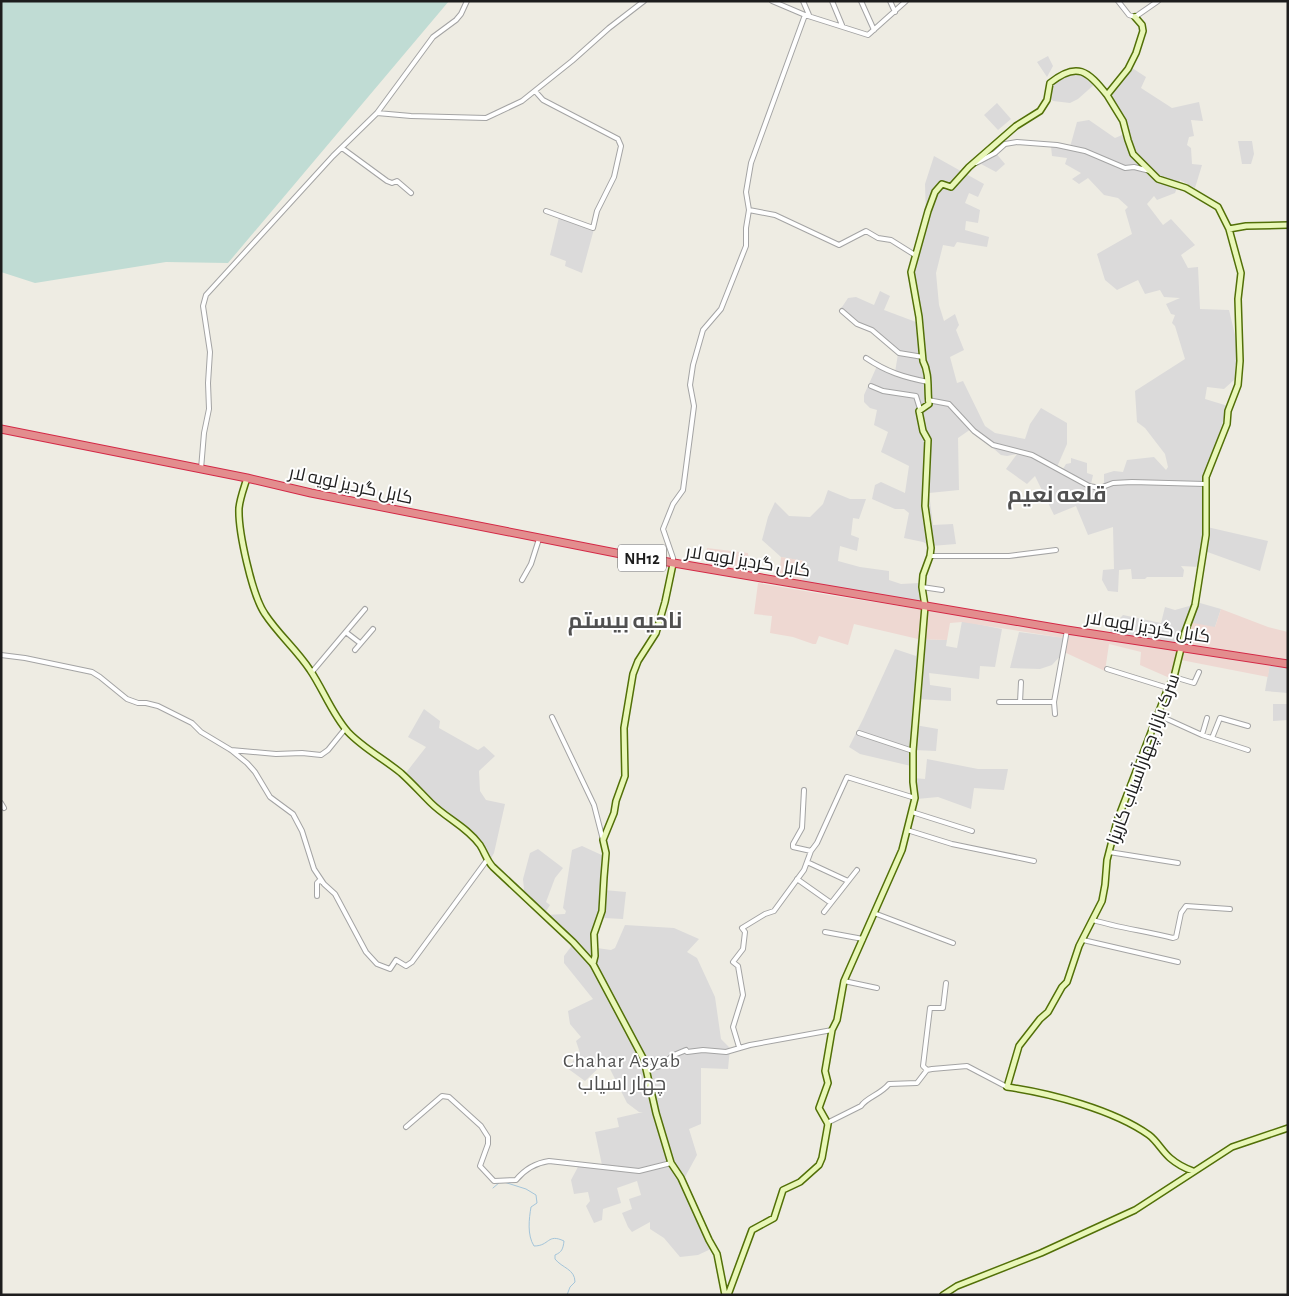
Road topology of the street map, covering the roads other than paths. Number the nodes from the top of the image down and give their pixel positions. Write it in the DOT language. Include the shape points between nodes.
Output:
graph roads {
  1 [pos="466,1"];
  2 [pos="644,1"];
  3 [pos="772,1"];
  4 [pos="803,1"];
  5 [pos="832,1"];
  6 [pos="862,1"];
  7 [pos="890,1"];
  8 [pos="906,1"];
  9 [pos="1118,1"];
  10 [pos="1158,1"];
  11 [pos="895,12"];
  12 [pos="807,15"];
  13 [pos="1135,16"];
  14 [pos="842,25"];
  15 [pos="874,30"];
  16 [pos="535,91"];
  17 [pos="1107,95"];
  18 [pos="377,112"];
  19 [pos="342,148"];
  20 [pos="969,167"];
  21 [pos="1150,171"];
  22 [pos="411,193"];
  23 [pos="749,210"];
  24 [pos="546,211"];
  25 [pos="1288,225"];
  26 [pos="1229,229"];
  27 [pos="915,255"];
  28 [pos="842,311"];
  29 [pos="923,357"];
  30 [pos="866,358"];
  31 [pos="928,382"];
  32 [pos="871,386"];
  33 [pos="928,400"];
  34 [pos="920,409"];
  35 [pos="1,429"];
  36 [pos="201,469"];
  37 [pos="247,478"];
  38 [pos="1206,484"];
  39 [pos="539,538"];
  40 [pos="1056,550"];
  41 [pos="930,556"];
  42 [pos="673,564"];
  43 [pos="522,580"];
  44 [pos="922,586"];
  45 [pos="942,590"];
  46 [pos="925,606"];
  47 [pos="365,609"];
  48 [pos="373,629"];
  49 [pos="1067,630"];
  50 [pos="347,633"];
  51 [pos="360,643"];
  52 [pos="1182,647"];
  53 [pos="355,650"];
  54 [pos="1,655"];
  55 [pos="1288,664"];
  56 [pos="1107,669"];
  57 [pos="312,672"];
  58 [pos="1199,672"];
  59 [pos="1174,677"];
  60 [pos="1021,682"];
  61 [pos="1168,688"];
  62 [pos="1000,702"];
  63 [pos="1020,702"];
  64 [pos="1054,702"];
  65 [pos="1055,714"];
  66 [pos="1158,716"];
  67 [pos="552,717"];
  68 [pos="1207,718"];
  69 [pos="1248,726"];
  70 [pos="346,729"];
  71 [pos="859,733"];
  72 [pos="1202,735"];
  73 [pos="1212,738"];
  74 [pos="231,750"];
  75 [pos="1248,750"];
  76 [pos="914,751"];
  77 [pos="804,790"];
  78 [pos="916,798"];
  79 [pos="1,803"];
  80 [pos="4,808"];
  81 [pos="912,812"];
  82 [pos="907,830"];
  83 [pos="972,831"];
  84 [pos="603,840"];
  85 [pos="810,851"];
  86 [pos="1109,852"];
  87 [pos="487,860"];
  88 [pos="1034,861"];
  89 [pos="807,862"];
  90 [pos="1178,863"];
  91 [pos="857,870"];
  92 [pos="798,879"];
  93 [pos="848,881"];
  94 [pos="324,884"];
  95 [pos="317,896"];
  96 [pos="831,903"];
  97 [pos="1230,909"];
  98 [pos="824,912"];
  99 [pos="874,913"];
  100 [pos="1093,920"];
  101 [pos="826,932"];
  102 [pos="863,939"];
  103 [pos="1083,940"];
  104 [pos="953,943"];
  105 [pos="1178,962"];
  106 [pos="593,964"];
  107 [pos="844,981"];
  108 [pos="946,983"];
  109 [pos="877,988"];
  110 [pos="832,1030"];
  111 [pos="739,1047"];
  112 [pos="646,1066"];
  113 [pos="927,1070"];
  114 [pos="1007,1087"];
  115 [pos="827,1123"];
  116 [pos="406,1127"];
  117 [pos="1288,1128"];
  118 [pos="671,1163"];
  119 [pos="1193,1171"];
  120 [pos="726,1295"];
  121 [pos="943,1295"];
  1 -- 18 [label="street" via="456,20 433,37"];
  2 -- 16 [label="street"];
  3 -- 12 [label="street"];
  4 -- 12 [label="street"];
  5 -- 14 [label="street"];
  6 -- 15 [label="street"];
  7 -- 11 [label="street"];
  8 -- 11 [label="street"];
  9 -- 13 [label="street" via="1129,15"];
  10 -- 13 [label="street"];
  11 -- 15 [label="street"];
  12 -- 14 [label="street"];
  12 -- 23 [label="street" via="751,163 746,192"];
  13 -- 17 [label="street" via="1143,31 1136,52 1128,69"];
  14 -- 15 [label="street" via="865,34"];
  16 -- 18 [label="street" via="486,118"];
  16 -- 24 [label="street" via="543,100 618,139 621,146 614,177 597,210 593,228"];
  17 -- 20 [label="street, سرک بازار چهارآسیاب کاریزا" via="1092,76 1080,71 1061,74 1050,83 1047,100 1040,111 1016,126"];
  17 -- 21 [label="street, سرک بازار چهارآسیاب کاریزا" via="1123,121 1133,154"];
  18 -- 19 [label="street"];
  19 -- 22 [label="street" via="387,181 397,181"];
  19 -- 36 [label="street" via="206,295 203,306 210,352 209,410"];
  20 -- 21 [label="street" via="1005,144 1017,142 1085,151 1125,168"];
  20 -- 27 [label="street, سرک بازار چهارآسیاب کاریزا" via="952,187 942,184 935,192"];
  21 -- 26 [label="street, سرک بازار چهارآسیاب کاریزا" via="1158,179 1186,188 1218,207"];
  23 -- 27 [label="street" via="775,215 839,245 866,231 878,238 891,240"];
  23 -- 42 [label="street" via="746,246 721,309 703,330 693,365 690,385 694,406 683,490 673,504 663,529"];
  25 -- 26 [label="street"];
  26 -- 38 [label="street, سرک بازار چهارآسیاب کاریزا" via="1241,272 1238,385"];
  27 -- 29 [label="street" via="911,272"];
  28 -- 29 [label="street" via="899,353"];
  29 -- 31 [label="street"];
  30 -- 31 [label="street" via="883,369"];
  31 -- 33 [label="street"];
  32 -- 34 [label="street" via="916,396"];
  33 -- 34 [label="street" via="929,404"];
  33 -- 38 [label="street" via="949,404 974,431 993,445 1032,455 1089,486 1100,488 1113,483 1132,482"];
  34 -- 41 [label="street" via="923,431 928,440 925,506"];
  35 -- 36 [label="highway, کابل گردیز لویه لار / NH12"];
  36 -- 37 [label="highway, کابل گردیز لویه لار / NH12"];
  37 -- 39 [label="highway, کابل گردیز لویه لار / NH12"];
  37 -- 57 [label="street" via="239,510 255,594 264,612"];
  38 -- 52 [label="street, سرک بازار چهارآسیاب کاریزا" via="1206,535 1195,605"];
  39 -- 42 [label="highway, کابل گردیز لویه لار / NH12"];
  39 -- 43 [label="street"];
  40 -- 41 [label="street" via="1009,556"];
  41 -- 44 [label="street"];
  42 -- 46 [label="highway, کابل گردیز لویه لار / NH12"];
  42 -- 84 [label="street" via="656,633 633,674 624,728 625,776"];
  44 -- 45 [label="street"];
  44 -- 46 [label="street"];
  46 -- 49 [label="highway, کابل گردیز لویه لار / NH12"];
  46 -- 76 [label="street"];
  47 -- 50 [label="street"];
  48 -- 51 [label="street"];
  49 -- 52 [label="highway, کابل گردیز لویه لار / NH12"];
  49 -- 64 [label="street"];
  50 -- 51 [label="street"];
  50 -- 57 [label="street"];
  51 -- 53 [label="street"];
  52 -- 55 [label="highway, کابل گردیز لویه لار / NH12"];
  52 -- 59 [label="street, سرک بازار چهارآسیاب کاریزا"];
  54 -- 74 [label="street" via="92,672 127,699 158,706 192,723"];
  56 -- 61 [label="street"];
  57 -- 70 [label="street"];
  58 -- 59 [label="street" via="1194,683"];
  59 -- 61 [label="street, سرک بازار چهارآسیاب کاریزا"];
  60 -- 63 [label="street"];
  61 -- 66 [label="street, سرک بازار چهارآسیاب کاریزا"];
  62 -- 63 [label="street"];
  63 -- 64 [label="street"];
  64 -- 65 [label="street"];
  66 -- 72 [label="street"];
  66 -- 86 [label="street, سرک بازار چهارآسیاب کاریزا" via="1117,821"];
  67 -- 84 [label="street" via="594,805"];
  68 -- 72 [label="street"];
  69 -- 73 [label="street" via="1220,718"];
  70 -- 74 [label="street" via="321,755"];
  70 -- 87 [label="street" via="461,826 480,845"];
  71 -- 76 [label="street"];
  72 -- 73 [label="street"];
  73 -- 75 [label="street"];
  74 -- 94 [label="street" via="255,772 270,797 293,814"];
  76 -- 78 [label="street"];
  77 -- 85 [label="street" via="802,828 793,847"];
  78 -- 81 [label="street"];
  78 -- 85 [label="street" via="847,777 817,843"];
  79 -- 80 [label="street"];
  81 -- 82 [label="street"];
  81 -- 83 [label="street"];
  82 -- 88 [label="street" via="952,844"];
  82 -- 99 [label="street" via="902,850"];
  84 -- 106 [label="street" via="606,853 602,911 594,934"];
  85 -- 89 [label="street"];
  86 -- 90 [label="street"];
  86 -- 100 [label="street, سرک بازار چهارآسیاب کاریزا" via="1102,901"];
  87 -- 94 [label="street" via="412,962 406,966 396,960 390,969 377,964 366,952 335,894"];
  87 -- 106 [label="street"];
  89 -- 92 [label="street"];
  89 -- 93 [label="street"];
  91 -- 93 [label="street"];
  92 -- 96 [label="street"];
  92 -- 111 [label="street" via="774,911 742,928 745,932 743,948 734,962 738,966 743,995 733,1027"];
  93 -- 96 [label="street"];
  94 -- 95 [label="street" via="320,880 316,883"];
  96 -- 98 [label="street"];
  97 -- 100 [label="street" via="1186,906 1173,938"];
  99 -- 102 [label="street"];
  99 -- 104 [label="street"];
  100 -- 103 [label="street, سرک بازار چهارآسیاب کاریزا"];
  101 -- 102 [label="street"];
  102 -- 107 [label="street"];
  103 -- 105 [label="street"];
  103 -- 114 [label="street, سرک بازار چهارآسیاب کاریزا" via="1067,982 1048,1012 1019,1046"];
  106 -- 112 [label="street"];
  107 -- 109 [label="street"];
  107 -- 110 [label="street"];
  108 -- 113 [label="street" via="943,1008 930,1008 923,1066"];
  110 -- 111 [label="street"];
  110 -- 115 [label="street" via="826,1071 828,1084 819,1108"];
  111 -- 112 [label="street" via="726,1052 686,1050 671,1057 667,1064"];
  112 -- 118 [label="street"];
  113 -- 114 [label="street" via="967,1066"];
  113 -- 115 [label="street" via="917,1083 888,1084 861,1106"];
  114 -- 119 [label="street" via="1034,1091 1120,1119 1150,1135 1170,1158"];
  115 -- 120 [label="street" via="819,1165 800,1182 784,1190 774,1218 752,1230"];
  116 -- 118 [label="street" via="442,1096 449,1097 481,1126 488,1137 480,1166 494,1181 516,1180 539,1163 639,1171"];
  117 -- 119 [label="street" via="1232,1147"];
  118 -- 120 [label="street" via="682,1178 717,1254"];
  119 -- 121 [label="street" via="1135,1210 1041,1253 956,1286"];
}
